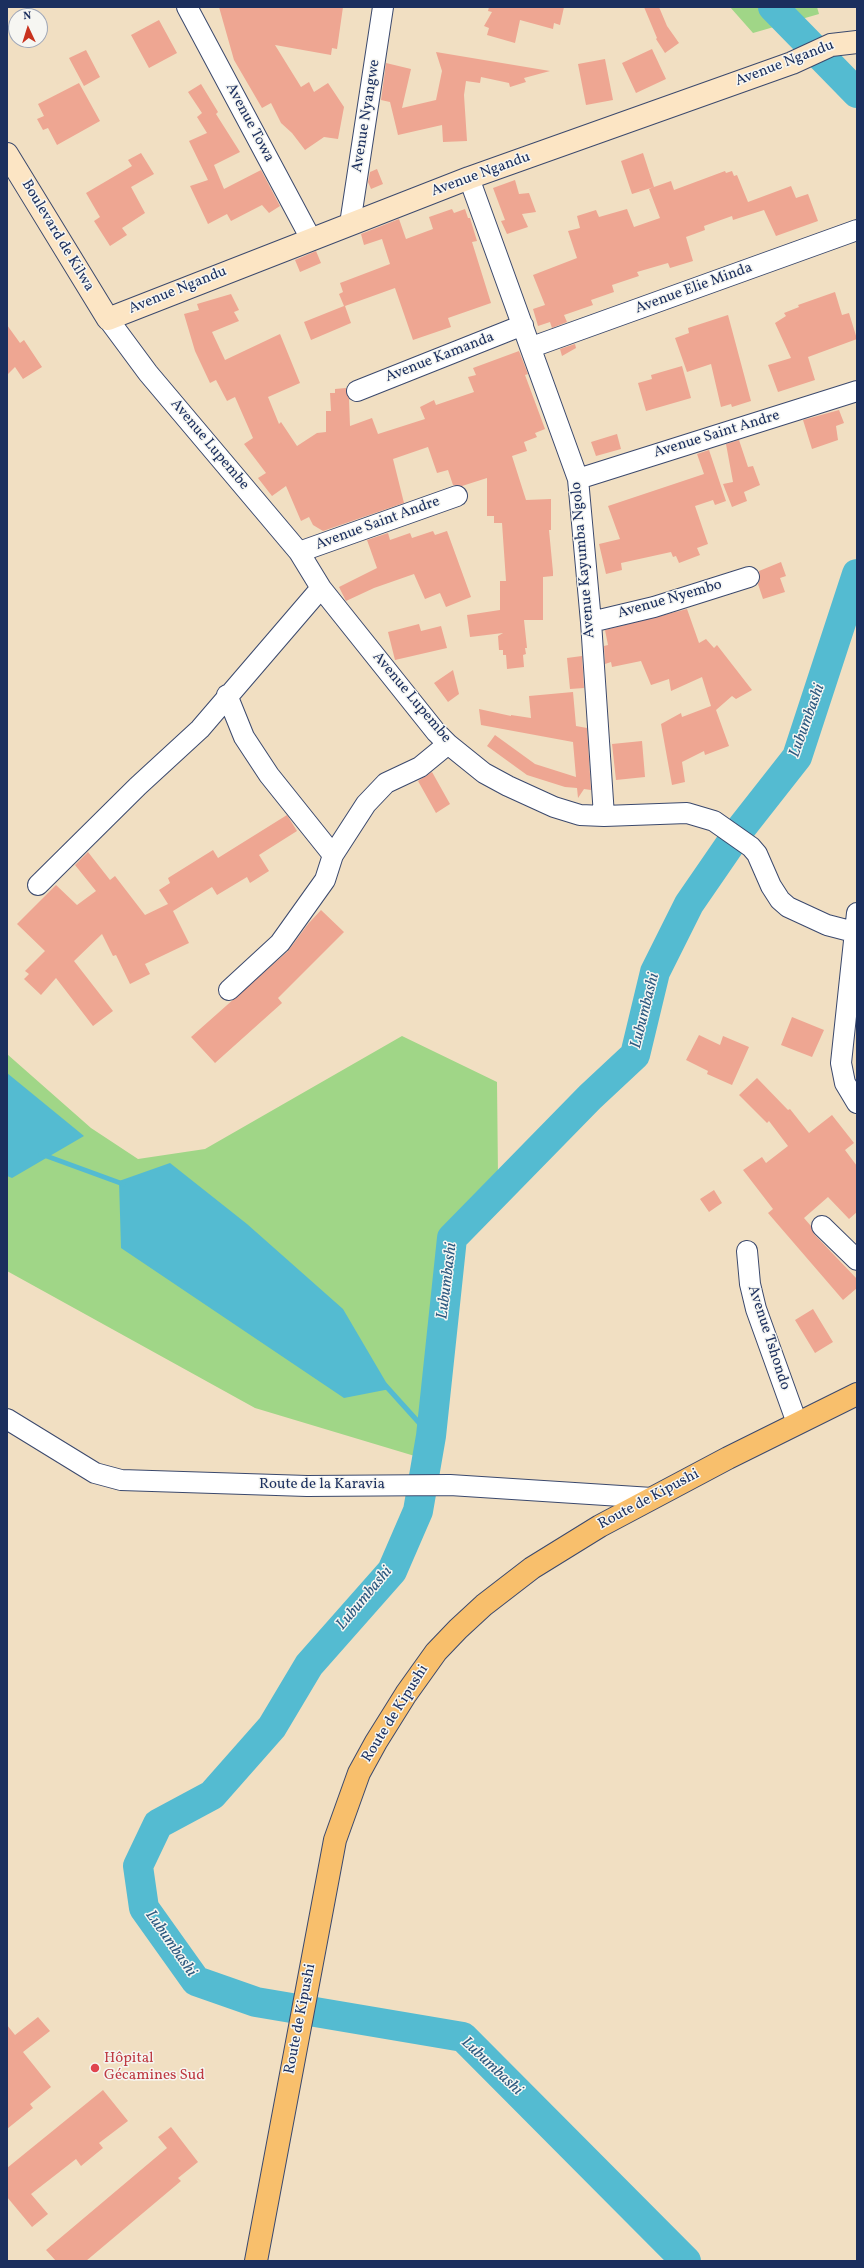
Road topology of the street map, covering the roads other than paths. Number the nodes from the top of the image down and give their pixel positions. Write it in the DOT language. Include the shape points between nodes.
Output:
graph roads {
  1 [pos="187,7"];
  2 [pos="383,7"];
  3 [pos="857,42"];
  4 [pos="7,154"];
  5 [pos="469,178"];
  6 [pos="350,224"];
  7 [pos="857,230"];
  8 [pos="311,239"];
  9 [pos="108,319"];
  10 [pos="523,325"];
  11 [pos="532,347"];
  12 [pos="857,390"];
  13 [pos="357,391"];
  14 [pos="578,478"];
  15 [pos="457,496"];
  16 [pos="299,552"];
  17 [pos="749,577"];
  18 [pos="320,588"];
  19 [pos="590,622"];
  20 [pos="227,695"];
  21 [pos="448,744"];
  22 [pos="604,816"];
  23 [pos="333,855"];
  24 [pos="38,885"];
  25 [pos="857,913"];
  26 [pos="854,932"];
  27 [pos="229,990"];
  28 [pos="857,1103"];
  29 [pos="822,1226"];
  30 [pos="747,1251"];
  31 [pos="857,1260"];
  32 [pos="857,1394"];
  33 [pos="7,1419"];
  34 [pos="797,1424"];
  35 [pos="652,1498"];
  36 [pos="256,2261"];
  1 -- 8 [label="street, Avenue Towa"];
  2 -- 6 [label="street, Avenue Nyangwe"];
  3 -- 5 [label="street, Avenue Ngandu" via="831,45 792,63"];
  4 -- 9 [label="street, Boulevard de Kilwa"];
  5 -- 6 [label="street, Avenue Ngandu"];
  5 -- 10 [label="street, Avenue Kayumba Ngolo"];
  6 -- 8 [label="street, Avenue Ngandu"];
  7 -- 11 [label="street, Avenue Elie Minda"];
  8 -- 9 [label="street, Avenue Ngandu"];
  9 -- 16 [label="street, Avenue Lupembe" via="148,373"];
  10 -- 11 [label="street, Avenue Kayumba Ngolo"];
  10 -- 13 [label="street, Avenue Kamanda"];
  11 -- 14 [label="street, Avenue Kayumba Ngolo"];
  12 -- 14 [label="street, Avenue Saint Andre"];
  14 -- 19 [label="street, Avenue Kayumba Ngolo"];
  15 -- 16 [label="street, Avenue Saint Andre"];
  16 -- 18 [label="street, Avenue Lupembe"];
  17 -- 19 [label="street, Avenue Nyembo" via="654,607"];
  18 -- 20 [label="street"];
  18 -- 21 [label="street, Avenue Lupembe"];
  19 -- 22 [label="street, Avenue Kayumba Ngolo"];
  20 -- 23 [label="street" via="244,737 269,775"];
  20 -- 24 [label="street" via="200,729"];
  21 -- 22 [label="street, Avenue Lupembe" via="484,773 514,789 554,807 580,815"];
  21 -- 23 [label="street" via="420,767 397,777 381,789 355,819"];
  22 -- 26 [label="street, Avenue Lupembe" via="687,813 699,815 722,826 751,847 774,891 788,907 827,925"];
  23 -- 27 [label="street" via="325,880 280,943"];
  25 -- 26 [label="street"];
  26 -- 28 [label="street" via="841,1063 845,1083"];
  29 -- 31 [label="street"];
  30 -- 34 [label="street, Avenue Tshondo" via="750,1284 756,1309"];
  32 -- 34 [label="highway, Route de Kipushi"];
  33 -- 35 [label="street, Route de la Karavia" via="95,1473 121,1480 307,1486 450,1485"];
  34 -- 35 [label="highway, Route de Kipushi"];
  35 -- 36 [label="highway, Route de Kipushi" via="532,1568 489,1601 436,1652 414,1682 359,1773 344,1811 328,1873"];
}
